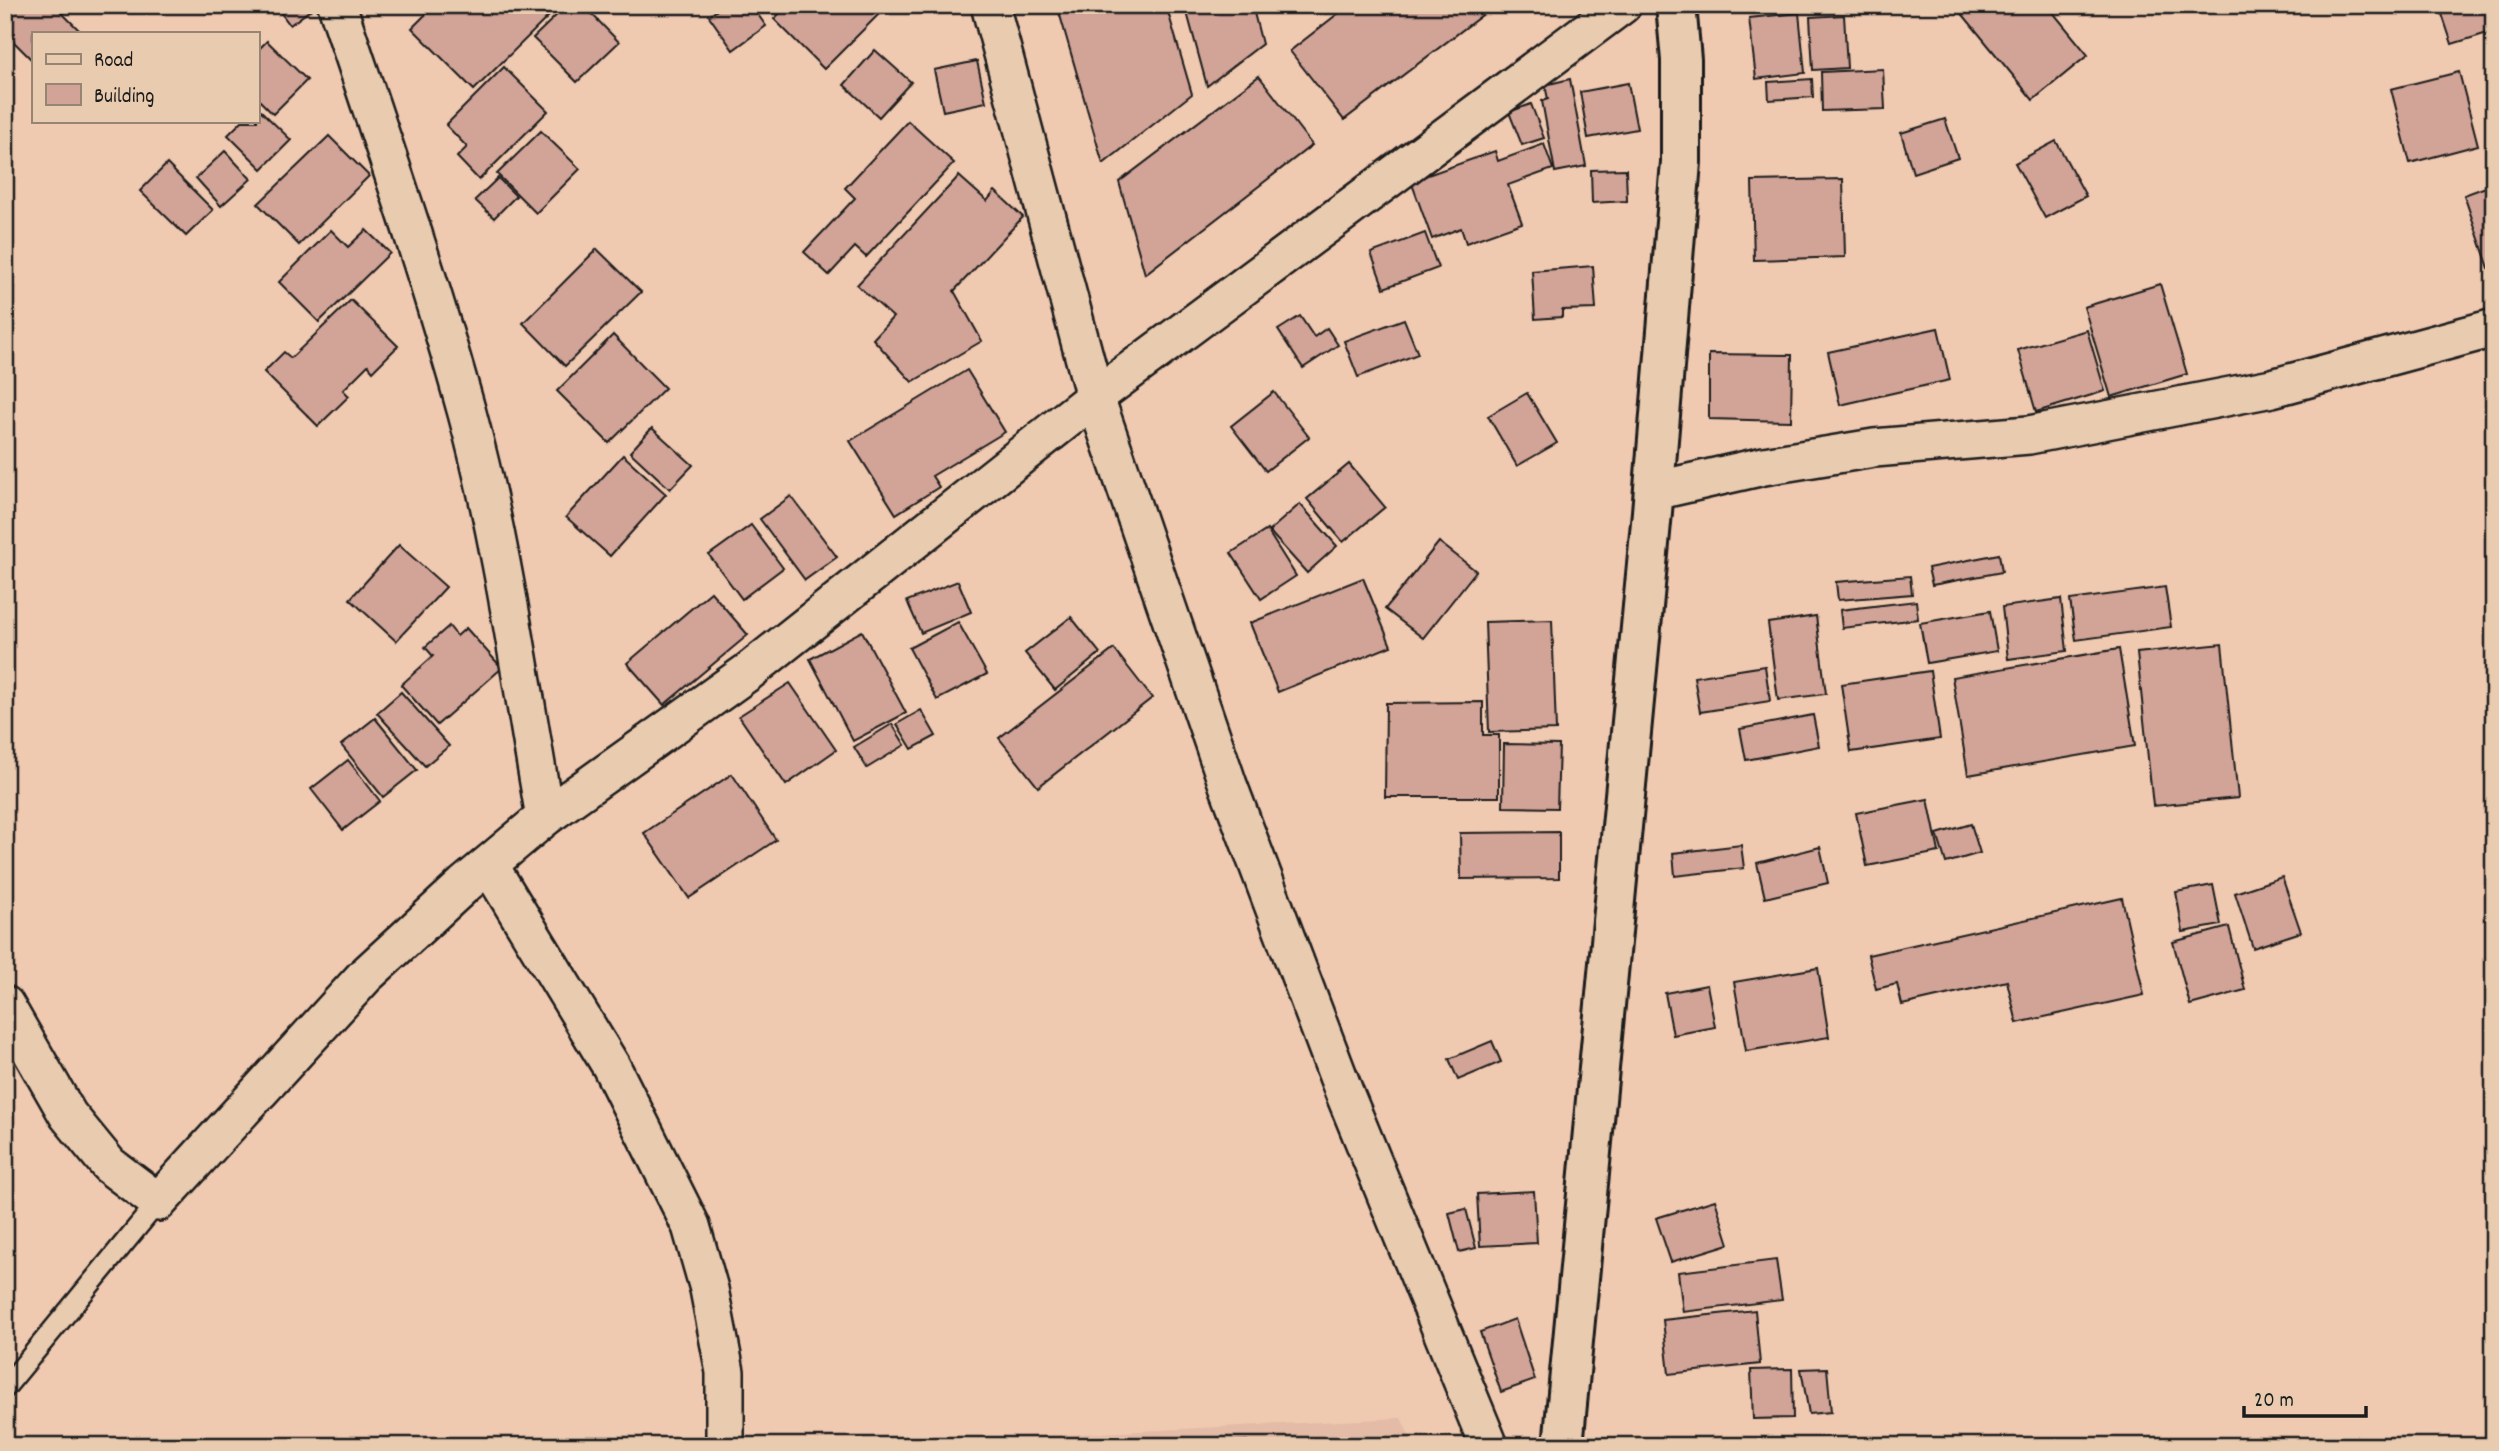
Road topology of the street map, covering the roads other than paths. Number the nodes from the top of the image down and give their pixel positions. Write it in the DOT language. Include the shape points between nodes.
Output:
graph roads {
  1 [pos="337,5"];
  2 [pos="990,5"];
  3 [pos="1622,5"];
  4 [pos="1676,5"];
  5 [pos="2494,328"];
  6 [pos="1095,397"];
  7 [pos="1654,491"];
  8 [pos="545,817"];
  9 [pos="489,864"];
  10 [pos="5,1005"];
  11 [pos="159,1202"];
  12 [pos="5,1388"];
  13 [pos="725,1446"];
  14 [pos="1489,1446"];
  15 [pos="1563,1446"];
  1 -- 8 [label="street" via="467,414 496,539"];
  2 -- 6 [label="street"];
  3 -- 6 [label="street"];
  4 -- 7 [label="main road" via="1681,162"];
  5 -- 7 [label="street" via="2272,388 2029,435 1874,448 1764,466"];
  6 -- 8 [label="street" via="748,673"];
  6 -- 14 [label="street" via="1228,785 1344,1092"];
  7 -- 15 [label="main road"];
  8 -- 9 [label="street"];
  9 -- 11 [label="street" via="365,976"];
  9 -- 13 [label="street" via="611,1066 691,1226 725,1372"];
  10 -- 11 [label="street" via="68,1115 109,1165"];
  11 -- 12 [label="lane"];
}
